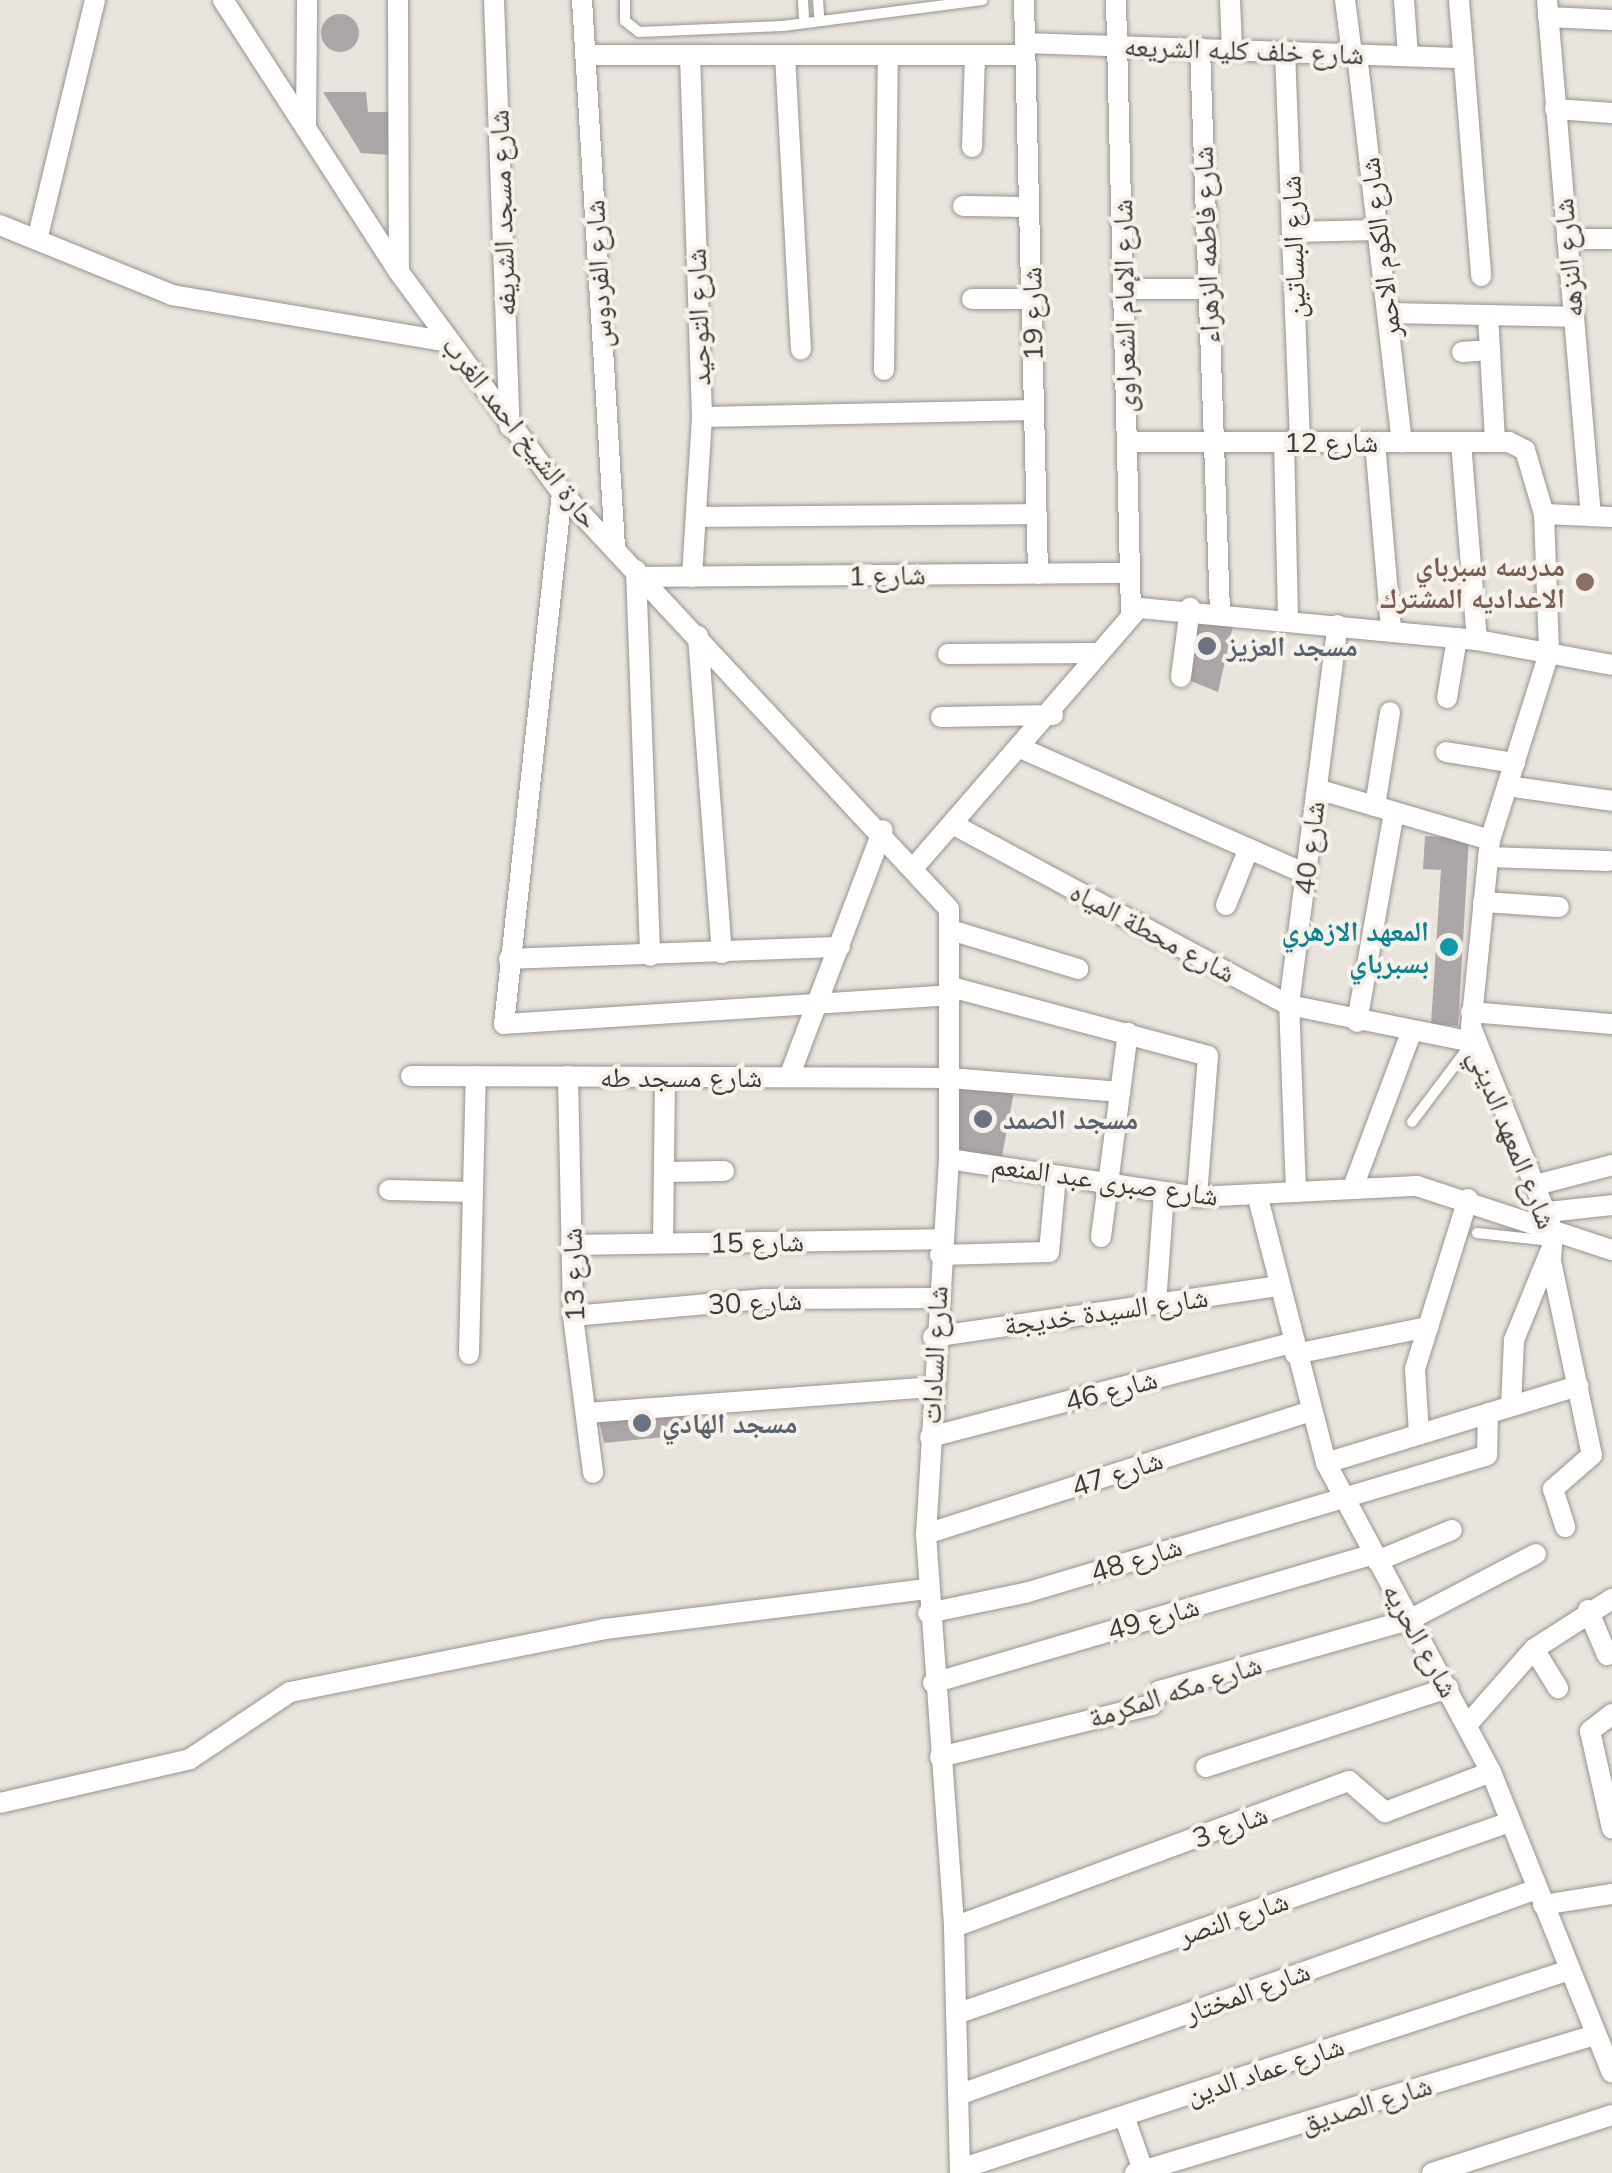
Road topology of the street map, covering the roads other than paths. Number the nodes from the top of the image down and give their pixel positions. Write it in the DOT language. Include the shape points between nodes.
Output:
graph roads {
  1 [pos="95,0"];
  2 [pos="222,0"];
  3 [pos="307,0"];
  4 [pos="398,0"];
  5 [pos="494,0"];
  6 [pos="582,0"];
  7 [pos="624,0"];
  8 [pos="803,0"];
  9 [pos="818,0"];
  10 [pos="982,0"];
  11 [pos="1024,0"];
  12 [pos="1116,0"];
  13 [pos="1230,0"];
  14 [pos="1345,0"];
  15 [pos="1404,0"];
  16 [pos="1459,0"];
  17 [pos="877,6"];
  18 [pos="1547,8"];
  19 [pos="819,15"];
  20 [pos="804,18"];
  21 [pos="1612,20"];
  22 [pos="1117,46"];
  23 [pos="1200,48"];
  24 [pos="1025,49"];
  25 [pos="1232,50"];
  26 [pos="1285,52"];
  27 [pos="1355,54"];
  28 [pos="586,55"];
  29 [pos="690,55"];
  30 [pos="784,55"];
  31 [pos="888,55"];
  32 [pos="974,55"];
  33 [pos="1408,56"];
  34 [pos="1464,58"];
  35 [pos="1555,109"];
  36 [pos="1612,113"];
  37 [pos="306,127"];
  38 [pos="972,147"];
  39 [pos="964,206"];
  40 [pos="1029,207"];
  41 [pos="0,225"];
  42 [pos="1378,230"];
  43 [pos="1292,232"];
  44 [pos="1612,238"];
  45 [pos="37,240"];
  46 [pos="1566,240"];
  47 [pos="399,272"];
  48 [pos="1481,276"];
  49 [pos="1207,288"];
  50 [pos="1123,289"];
  51 [pos="1032,299"];
  52 [pos="972,300"];
  53 [pos="1388,313"];
  54 [pos="1488,315"];
  55 [pos="1573,318"];
  56 [pos="450,342"];
  57 [pos="801,350"];
  58 [pos="1490,350"];
  59 [pos="1462,352"];
  60 [pos="884,370"];
  61 [pos="1034,410"];
  62 [pos="702,417"];
  63 [pos="510,426"];
  64 [pos="1127,442"];
  65 [pos="1211,442"];
  66 [pos="1292,442"];
  67 [pos="1374,442"];
  68 [pos="1402,442"];
  69 [pos="1461,442"];
  70 [pos="1495,442"];
  71 [pos="1527,456"];
  72 [pos="562,493"];
  73 [pos="1037,514"];
  74 [pos="1544,514"];
  75 [pos="1602,516"];
  76 [pos="702,518"];
  77 [pos="614,548"];
  78 [pos="1130,573"];
  79 [pos="639,574"];
  80 [pos="1038,574"];
  81 [pos="692,577"];
  82 [pos="1190,608"];
  83 [pos="1220,611"];
  84 [pos="1125,617"];
  85 [pos="1288,619"];
  86 [pos="1338,624"];
  87 [pos="1391,630"];
  88 [pos="698,636"];
  89 [pos="1467,639"];
  90 [pos="1098,653"];
  91 [pos="1549,653"];
  92 [pos="948,654"];
  93 [pos="1612,665"];
  94 [pos="1181,678"];
  95 [pos="1448,698"];
  96 [pos="1390,712"];
  97 [pos="1054,714"];
  98 [pos="942,717"];
  99 [pos="1025,750"];
  100 [pos="1446,752"];
  101 [pos="1515,763"];
  102 [pos="1507,786"];
  103 [pos="1317,789"];
  104 [pos="1612,801"];
  105 [pos="1385,809"];
  106 [pos="956,826"];
  107 [pos="883,830"];
  108 [pos="1250,848"];
  109 [pos="1489,848"];
  110 [pos="1608,861"];
  111 [pos="916,865"];
  112 [pos="1306,874"];
  113 [pos="1483,902"];
  114 [pos="1226,906"];
  115 [pos="1559,907"];
  116 [pos="954,932"];
  117 [pos="840,947"];
  118 [pos="722,953"];
  119 [pos="650,956"];
  120 [pos="509,960"];
  121 [pos="1078,969"];
  122 [pos="951,991"];
  123 [pos="819,1004"];
  124 [pos="1289,1005"];
  125 [pos="1471,1012"];
  126 [pos="1356,1022"];
  127 [pos="1612,1024"];
  128 [pos="1128,1033"];
  129 [pos="1410,1036"];
  130 [pos="1473,1042"];
  131 [pos="411,1076"];
  132 [pos="476,1076"];
  133 [pos="568,1076"];
  134 [pos="665,1077"];
  135 [pos="789,1077"];
  136 [pos="950,1078"];
  137 [pos="1120,1092"];
  138 [pos="1412,1122"];
  139 [pos="950,1159"];
  140 [pos="1612,1165"];
  141 [pos="724,1171"];
  142 [pos="664,1172"];
  143 [pos="1056,1176"];
  144 [pos="1355,1182"];
  145 [pos="1108,1184"];
  146 [pos="1536,1185"];
  147 [pos="388,1190"];
  148 [pos="474,1192"];
  149 [pos="1296,1192"];
  150 [pos="1164,1193"];
  151 [pos="1197,1197"];
  152 [pos="1258,1198"];
  153 [pos="1468,1199"];
  154 [pos="1612,1204"];
  155 [pos="1551,1233"];
  156 [pos="1477,1234"];
  157 [pos="1101,1238"];
  158 [pos="664,1243"];
  159 [pos="572,1245"];
  160 [pos="941,1247"];
  161 [pos="1612,1250"];
  162 [pos="1279,1286"];
  163 [pos="936,1298"];
  164 [pos="1156,1304"];
  165 [pos="573,1316"];
  166 [pos="1428,1327"];
  167 [pos="933,1337"];
  168 [pos="1294,1349"];
  169 [pos="470,1354"];
  170 [pos="1578,1386"];
  171 [pos="931,1387"];
  172 [pos="1511,1406"];
  173 [pos="1308,1412"];
  174 [pos="587,1413"];
  175 [pos="1488,1413"];
  176 [pos="1419,1434"];
  177 [pos="930,1437"];
  178 [pos="1326,1462"];
  179 [pos="593,1473"];
  180 [pos="1342,1496"];
  181 [pos="1565,1527"];
  182 [pos="1452,1530"];
  183 [pos="926,1534"];
  184 [pos="1536,1554"];
  185 [pos="1374,1557"];
  186 [pos="927,1589"];
  187 [pos="1612,1599"];
  188 [pos="1588,1610"];
  189 [pos="928,1613"];
  190 [pos="1409,1620"];
  191 [pos="1534,1649"];
  192 [pos="1607,1656"];
  193 [pos="933,1682"];
  194 [pos="1448,1688"];
  195 [pos="1558,1688"];
  196 [pos="1612,1714"];
  197 [pos="1468,1724"];
  198 [pos="940,1757"];
  199 [pos="1206,1766"];
  200 [pos="1491,1772"];
  201 [pos="0,1802"];
  202 [pos="1510,1822"];
  203 [pos="1612,1828"];
  204 [pos="1612,1894"];
  205 [pos="1540,1897"];
  206 [pos="954,1927"];
  207 [pos="1570,1970"];
  208 [pos="956,2014"];
  209 [pos="1596,2035"];
  210 [pos="1611,2068"];
  211 [pos="958,2095"];
  212 [pos="1124,2116"];
  213 [pos="1612,2116"];
  214 [pos="960,2171"];
  215 [pos="1139,2172"];
  216 [pos="1432,2173"];
  1 -- 45 [label="street"];
  2 -- 37 [label="street, حارة الشيخ احمد الغرب"];
  3 -- 37 [label="street"];
  4 -- 47 [label="street"];
  5 -- 63 [label="street, شارع مسجد الشريفه"];
  6 -- 28 [label="street, شارع الفردوس"];
  7 -- 20 [label="lane" via="625,20 639,32"];
  8 -- 20 [label="lane"];
  9 -- 19 [label="lane"];
  10 -- 17 [label="lane"];
  11 -- 24 [label="street, شارع 19"];
  12 -- 22 [label="street, شارع الإمام الشعراوى"];
  13 -- 25 [label="street"];
  14 -- 27 [label="street, شارع الكوم الاحمر"];
  15 -- 33 [label="street"];
  16 -- 34 [label="street"];
  17 -- 19 [label="lane"];
  18 -- 21 [label="street"];
  18 -- 35 [label="street, شارع النزهه"];
  19 -- 20 [label="lane"];
  22 -- 23 [label="street, شارع خلف كليه الشريعه"];
  22 -- 24 [label="street, شارع خلف كليه الشريعه"];
  22 -- 50 [label="street, شارع الإمام الشعراوى"];
  23 -- 25 [label="street, شارع خلف كليه الشريعه"];
  23 -- 49 [label="street, شارع فاطمه الزهراء"];
  24 -- 32 [label="street, شارع خلف كليه الشريعه"];
  24 -- 40 [label="street, شارع 19"];
  25 -- 26 [label="street, شارع خلف كليه الشريعه"];
  26 -- 27 [label="street, شارع خلف كليه الشريعه"];
  26 -- 43 [label="street, شارع البساتين"];
  27 -- 33 [label="street, شارع خلف كليه الشريعه"];
  27 -- 42 [label="street, شارع الكوم الاحمر"];
  28 -- 29 [label="street, شارع خلف كليه الشريعه"];
  28 -- 77 [label="street, شارع الفردوس"];
  29 -- 30 [label="street, شارع خلف كليه الشريعه"];
  29 -- 62 [label="street, شارع التوحيد"];
  30 -- 31 [label="street, شارع خلف كليه الشريعه"];
  30 -- 57 [label="street"];
  31 -- 32 [label="street, شارع خلف كليه الشريعه"];
  31 -- 60 [label="street"];
  32 -- 38 [label="street"];
  33 -- 34 [label="street, شارع خلف كليه الشريعه"];
  34 -- 48 [label="street"];
  35 -- 36 [label="street"];
  35 -- 46 [label="street, شارع النزهه"];
  37 -- 47 [label="street, حارة الشيخ احمد الغرب"];
  39 -- 40 [label="street"];
  40 -- 51 [label="street, شارع 19"];
  41 -- 45 [label="street"];
  42 -- 43 [label="street"];
  42 -- 53 [label="street, شارع الكوم الاحمر"];
  43 -- 66 [label="street, شارع البساتين"];
  44 -- 46 [label="street"];
  45 -- 56 [label="street" via="172,295"];
  46 -- 55 [label="street, شارع النزهه"];
  47 -- 56 [label="street, حارة الشيخ احمد الغرب"];
  49 -- 50 [label="street"];
  49 -- 65 [label="street, شارع فاطمه الزهراء"];
  50 -- 64 [label="street, شارع الإمام الشعراوى"];
  51 -- 52 [label="street"];
  51 -- 61 [label="street, شارع 19"];
  53 -- 54 [label="street"];
  53 -- 68 [label="street, شارع الكوم الاحمر"];
  54 -- 55 [label="street"];
  54 -- 58 [label="street"];
  55 -- 75 [label="street, شارع النزهه"];
  56 -- 63 [label="street, حارة الشيخ احمد الغرب"];
  58 -- 59 [label="street"];
  58 -- 70 [label="street"];
  61 -- 62 [label="street"];
  61 -- 73 [label="street, شارع 19"];
  62 -- 76 [label="street, شارع التوحيد"];
  63 -- 72 [label="street, حارة الشيخ احمد الغرب"];
  64 -- 65 [label="street, شارع 12"];
  64 -- 78 [label="street, شارع الإمام الشعراوى"];
  65 -- 66 [label="street, شارع 12"];
  65 -- 83 [label="street, شارع فاطمه الزهراء"];
  66 -- 67 [label="street, شارع 12"];
  66 -- 85 [label="street, شارع البساتين"];
  67 -- 68 [label="street, شارع 12"];
  67 -- 87 [label="street"];
  68 -- 69 [label="street, شارع 12"];
  69 -- 70 [label="street, شارع 12"];
  69 -- 89 [label="street"];
  70 -- 71 [label="street, شارع 12" via="1516,442"];
  71 -- 74 [label="street, شارع المعهد الديني"];
  72 -- 77 [label="street, حارة الشيخ احمد الغرب"];
  72 -- 120 [label="street"];
  73 -- 76 [label="street"];
  73 -- 80 [label="street, شارع 19"];
  74 -- 75 [label="street"];
  74 -- 91 [label="street, شارع المعهد الديني"];
  76 -- 81 [label="street, شارع التوحيد"];
  77 -- 79 [label="street, حارة الشيخ احمد الغرب"];
  78 -- 80 [label="street, شارع 1"];
  78 -- 84 [label="street, شارع الإمام الشعراوى"];
  79 -- 81 [label="street, شارع 1"];
  79 -- 88 [label="street, حارة الشيخ احمد الغرب"];
  79 -- 119 [label="street"];
  80 -- 81 [label="street, شارع 1"];
  82 -- 83 [label="street"];
  82 -- 84 [label="street"];
  82 -- 94 [label="street"];
  83 -- 85 [label="street"];
  84 -- 90 [label="street"];
  85 -- 86 [label="street"];
  86 -- 87 [label="street"];
  86 -- 103 [label="street, شارع 40"];
  87 -- 89 [label="street"];
  88 -- 107 [label="street, حارة الشيخ احمد الغرب"];
  88 -- 118 [label="street"];
  89 -- 91 [label="street"];
  89 -- 95 [label="street"];
  90 -- 92 [label="street"];
  90 -- 97 [label="street"];
  91 -- 93 [label="street"];
  91 -- 101 [label="street, شارع المعهد الديني"];
  96 -- 105 [label="street"];
  97 -- 98 [label="street"];
  97 -- 99 [label="street"];
  99 -- 106 [label="street"];
  99 -- 108 [label="street"];
  100 -- 101 [label="street"];
  101 -- 102 [label="street, شارع المعهد الديني"];
  102 -- 104 [label="street"];
  102 -- 109 [label="street, شارع المعهد الديني"];
  103 -- 105 [label="street"];
  103 -- 112 [label="street, شارع 40"];
  105 -- 109 [label="street"];
  105 -- 126 [label="street"];
  106 -- 111 [label="street"];
  106 -- 124 [label="street, شارع محطة المياه"];
  107 -- 111 [label="street, حارة الشيخ احمد الغرب"];
  107 -- 117 [label="street"];
  108 -- 112 [label="street"];
  108 -- 114 [label="street"];
  109 -- 110 [label="street"];
  109 -- 113 [label="street, شارع المعهد الديني"];
  111 -- 116 [label="street, شارع السادات" via="944,898"];
  112 -- 124 [label="street, شارع 40"];
  113 -- 115 [label="street"];
  113 -- 125 [label="street, شارع المعهد الديني"];
  116 -- 121 [label="street"];
  116 -- 122 [label="street, شارع السادات"];
  117 -- 118 [label="street"];
  117 -- 123 [label="street"];
  118 -- 119 [label="street"];
  119 -- 120 [label="street"];
  120 -- 123 [label="street" via="502,1018 518,1029"];
  122 -- 123 [label="street"];
  122 -- 128 [label="street"];
  122 -- 136 [label="street, شارع السادات"];
  123 -- 135 [label="street"];
  124 -- 126 [label="street, شارع محطة المياه"];
  124 -- 149 [label="street, شارع 40"];
  125 -- 127 [label="street"];
  125 -- 130 [label="street, شارع المعهد الديني"];
  126 -- 129 [label="street, شارع محطة المياه"];
  128 -- 137 [label="street"];
  128 -- 151 [label="street" via="1203,1053 1211,1066"];
  129 -- 130 [label="street, شارع محطة المياه"];
  129 -- 144 [label="street"];
  130 -- 138 [label="lane"];
  130 -- 146 [label="street, شارع المعهد الديني"];
  131 -- 132 [label="street, شارع مسجد طه"];
  132 -- 133 [label="street, شارع مسجد طه"];
  132 -- 148 [label="street"];
  133 -- 134 [label="street, شارع مسجد طه"];
  133 -- 159 [label="street, شارع 13"];
  134 -- 135 [label="street, شارع مسجد طه"];
  134 -- 142 [label="street"];
  135 -- 136 [label="street, شارع مسجد طه"];
  136 -- 137 [label="street, شارع مسجد طه"];
  136 -- 139 [label="street, شارع السادات"];
  137 -- 145 [label="street"];
  139 -- 143 [label="street, شارع صبرى عبد المنعم"];
  139 -- 160 [label="street, شارع السادات"];
  140 -- 146 [label="street"];
  141 -- 142 [label="street"];
  142 -- 158 [label="street"];
  143 -- 145 [label="street, شارع صبرى عبد المنعم"];
  143 -- 160 [label="street, شارع 15" via="1049,1252"];
  144 -- 149 [label="street, شارع صبرى عبد المنعم"];
  144 -- 153 [label="street, شارع صبرى عبد المنعم"];
  145 -- 150 [label="street, شارع صبرى عبد المنعم"];
  145 -- 157 [label="street"];
  146 -- 155 [label="street, شارع المعهد الديني"];
  147 -- 148 [label="street"];
  148 -- 169 [label="street"];
  149 -- 152 [label="street, شارع صبرى عبد المنعم"];
  150 -- 151 [label="street, شارع صبرى عبد المنعم"];
  150 -- 164 [label="street"];
  151 -- 152 [label="street, شارع صبرى عبد المنعم"];
  152 -- 162 [label="street, شارع الحريه"];
  153 -- 155 [label="street, شارع صبرى عبد المنعم"];
  153 -- 166 [label="street"];
  154 -- 155 [label="street"];
  155 -- 156 [label="lane" via="1524,1245"];
  155 -- 161 [label="street, شارع صبرى عبد المنعم"];
  155 -- 170 [label="street, شارع المعهد الديني"];
  155 -- 172 [label="street" via="1514,1340"];
  158 -- 159 [label="street, شارع 15"];
  158 -- 160 [label="street, شارع 15"];
  159 -- 165 [label="street, شارع 13"];
  160 -- 163 [label="street, شارع السادات"];
  162 -- 164 [label="street, شارع السيدة خديجة"];
  162 -- 168 [label="street, شارع الحريه"];
  163 -- 165 [label="street, شارع 30" via="766,1299"];
  163 -- 167 [label="street, شارع السادات"];
  164 -- 167 [label="street, شارع السيدة خديجة"];
  165 -- 174 [label="street, شارع 13"];
  166 -- 168 [label="street, شارع 46"];
  166 -- 176 [label="street" via="1415,1369"];
  167 -- 171 [label="street, شارع السادات"];
  168 -- 173 [label="street, شارع الحريه"];
  168 -- 177 [label="street, شارع 46"];
  170 -- 172 [label="street"];
  170 -- 181 [label="street, شارع المعهد الديني" via="1592,1451 1552,1488"];
  171 -- 174 [label="street"];
  171 -- 177 [label="street, شارع السادات"];
  172 -- 175 [label="street"];
  173 -- 178 [label="street, شارع الحريه"];
  173 -- 183 [label="street, شارع 47"];
  174 -- 179 [label="street, شارع 13"];
  175 -- 176 [label="street"];
  175 -- 180 [label="street, شارع 48" via="1487,1454"];
  176 -- 178 [label="street"];
  177 -- 183 [label="street, شارع السادات"];
  178 -- 180 [label="street, شارع الحريه"];
  180 -- 185 [label="street, شارع الحريه"];
  180 -- 189 [label="street, شارع 48" via="1025,1594"];
  182 -- 185 [label="street, شارع 49"];
  183 -- 186 [label="street, شارع السادات"];
  184 -- 190 [label="street, شارع مكه المكرمة"];
  185 -- 190 [label="street, شارع الحريه"];
  185 -- 193 [label="street, شارع 49"];
  186 -- 189 [label="street, شارع السادات"];
  186 -- 201 [label="street" via="604,1629 290,1692 190,1758"];
  187 -- 188 [label="street"];
  188 -- 191 [label="street"];
  188 -- 192 [label="street"];
  189 -- 193 [label="street, شارع السادات"];
  190 -- 194 [label="street, شارع الحريه"];
  190 -- 198 [label="street, شارع مكه المكرمة" via="1159,1691 1152,1704"];
  191 -- 195 [label="street"];
  191 -- 197 [label="street"];
  193 -- 198 [label="street, شارع السادات"];
  194 -- 197 [label="street, شارع الحريه"];
  194 -- 199 [label="street"];
  196 -- 203 [label="street" via="1590,1731"];
  197 -- 200 [label="street, شارع الحريه"];
  198 -- 206 [label="street, شارع السادات"];
  200 -- 202 [label="street, شارع الحريه"];
  200 -- 206 [label="street, شارع 3" via="1384,1812 1350,1781"];
  202 -- 205 [label="street, شارع الحريه"];
  202 -- 208 [label="street, شارع النصر"];
  204 -- 205 [label="street, شارع المختار"];
  205 -- 207 [label="street, شارع الحريه"];
  205 -- 211 [label="street, شارع المختار"];
  206 -- 208 [label="street, شارع السادات"];
  207 -- 209 [label="street, شارع الحريه"];
  207 -- 212 [label="street, شارع عماد الدين"];
  208 -- 211 [label="street, شارع السادات"];
  209 -- 210 [label="street, شارع الحريه"];
  209 -- 215 [label="street, شارع الصديق"];
  211 -- 214 [label="street, شارع السادات"];
  212 -- 214 [label="street, شارع عماد الدين"];
  212 -- 215 [label="street"];
  213 -- 216 [label="street"];
}
